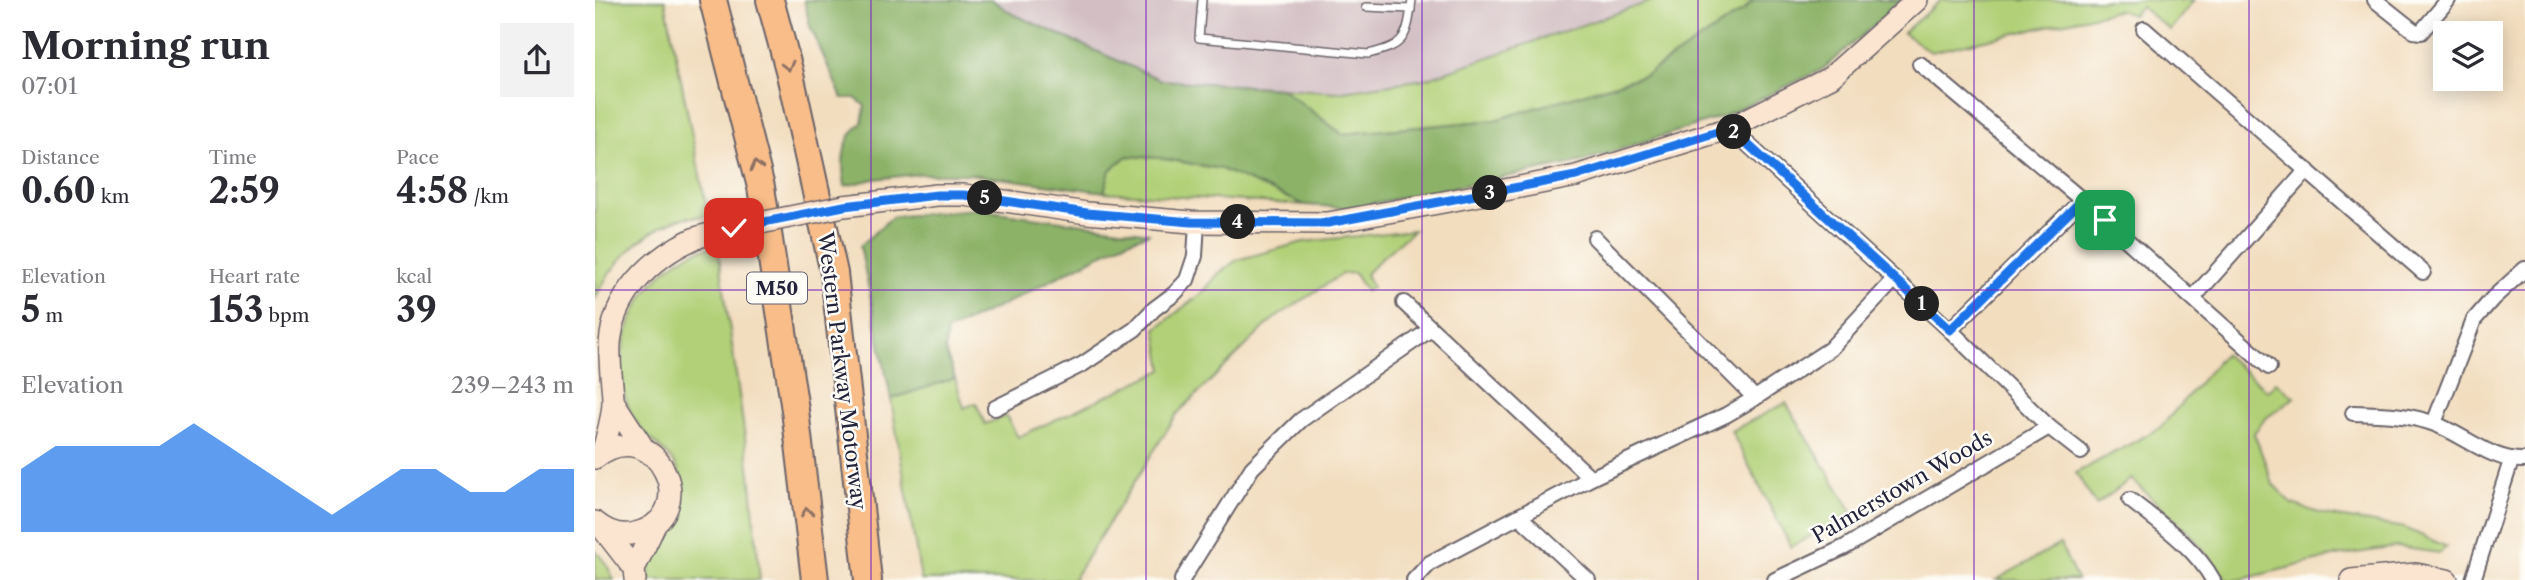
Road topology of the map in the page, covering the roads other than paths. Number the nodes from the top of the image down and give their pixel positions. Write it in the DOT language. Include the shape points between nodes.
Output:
graph roads {
  1 [pos="713,0"];
  2 [pos="770,0"];
  3 [pos="1202,0"];
  4 [pos="1412,0"];
  5 [pos="1917,0"];
  6 [pos="2375,0"];
  7 [pos="2448,0"];
  8 [pos="1366,7"];
  9 [pos="1411,9"];
  10 [pos="2144,29"];
  11 [pos="1920,64"];
  12 [pos="1730,128"];
  13 [pos="2307,170"];
  14 [pos="2082,200"];
  15 [pos="1198,223"];
  16 [pos="1595,238"];
  17 [pos="2525,269"];
  18 [pos="2423,272"];
  19 [pos="1895,279"];
  20 [pos="2193,298"];
  21 [pos="1404,303"];
  22 [pos="1431,329"];
  23 [pos="1950,330"];
  24 [pos="2269,367"];
  25 [pos="1755,398"];
  26 [pos="613,401"];
  27 [pos="995,408"];
  28 [pos="2353,413"];
  29 [pos="2434,424"];
  30 [pos="2049,427"];
  31 [pos="644,449"];
  32 [pos="2081,452"];
  33 [pos="599,454"];
  34 [pos="2518,461"];
  35 [pos="1591,478"];
  36 [pos="2130,500"];
  37 [pos="1519,516"];
  38 [pos="656,523"];
  39 [pos="599,525"];
  40 [pos="634,575"];
  41 [pos="815,580"];
  42 [pos="867,580"];
  43 [pos="1182,580"];
  44 [pos="1414,580"];
  45 [pos="1588,580"];
  46 [pos="1775,580"];
  47 [pos="2213,580"];
  48 [pos="2351,580"];
  49 [pos="2447,580"];
  50 [pos="2473,580"];
  41 -- 1 [label="highway, M50, one-way" via="761,187"];
  2 -- 42 [label="highway, Western Parkway Motorway / M50, one-way" via="834,273"];
  3 -- 9 [label="lane" via="1199,38 1368,54 1393,48 1409,30"];
  4 -- 9 [label="lane"];
  5 -- 12 [label="street" via="1831,77"];
  6 -- 7 [label="street" via="2421,32"];
  8 -- 9 [label="lane"];
  10 -- 13 [label="street"];
  11 -- 14 [label="street"];
  12 -- 15 [label="street" via="1576,176 1328,223"];
  12 -- 19 [label="street"];
  13 -- 18 [label="street"];
  13 -- 20 [label="street"];
  14 -- 20 [label="street"];
  14 -- 23 [label="street"];
  15 -- 26 [label="street, bridge" via="937,195 844,206 694,239 659,258 629,290 611,341"];
  15 -- 27 [label="street" via="1187,280 1174,294 1135,329 1083,365"];
  16 -- 25 [label="street"];
  17 -- 29 [label="street" via="2474,320"];
  19 -- 23 [label="street"];
  19 -- 25 [label="street" via="1830,349"];
  20 -- 24 [label="street"];
  21 -- 22 [label="street"];
  22 -- 35 [label="street"];
  22 -- 43 [label="street" via="1301,420 1252,468"];
  23 -- 30 [label="street"];
  25 -- 35 [label="street"];
  26 -- 31 [label="street"];
  26 -- 33 [label="street"];
  28 -- 29 [label="street" via="2395,414"];
  29 -- 34 [label="street"];
  30 -- 32 [label="street"];
  30 -- 46 [label="street, Palmerstown Woods" via="1845,547"];
  31 -- 33 [label="street" via="617,446"];
  31 -- 38 [label="street" via="657,458 670,483 667,505"];
  34 -- 50 [label="street"];
  35 -- 37 [label="street"];
  36 -- 47 [label="street" via="2180,540"];
  37 -- 44 [label="street" via="1430,564"];
  37 -- 45 [label="street"];
  38 -- 39 [label="street" via="629,535"];
  38 -- 40 [label="street"];
  39 -- 40 [label="street"];
  48 -- 49 [label="street" via="2416,574"];
}
